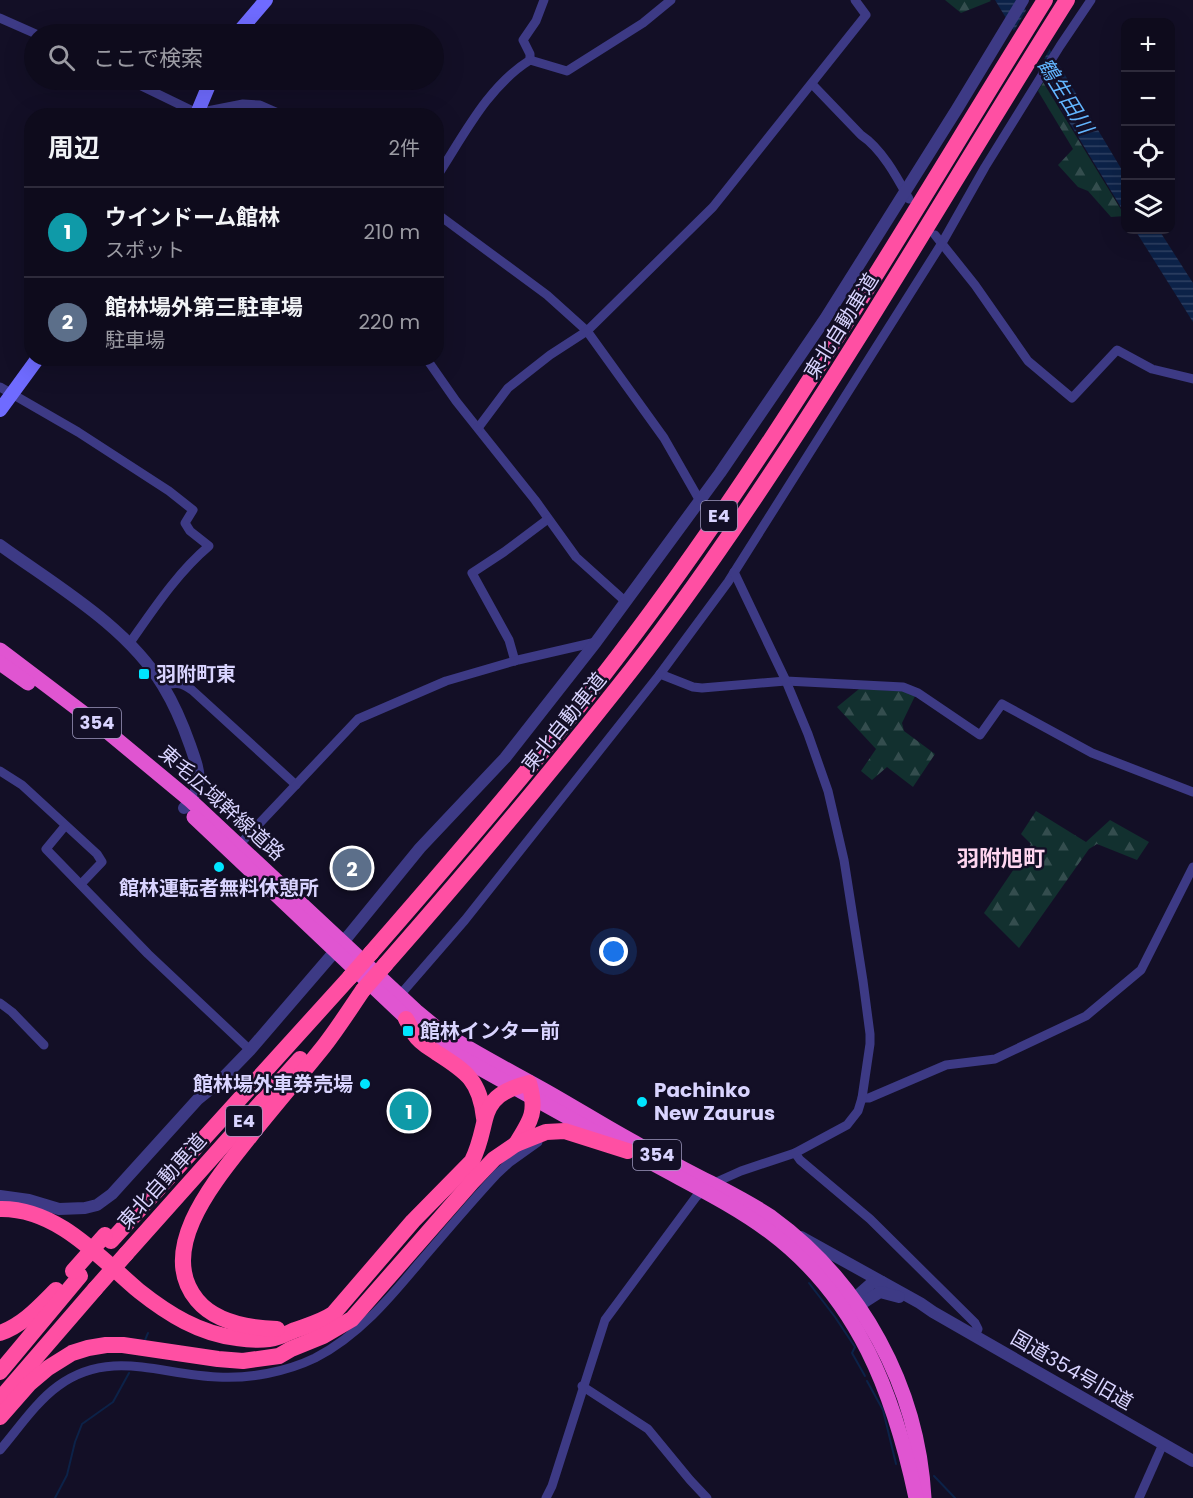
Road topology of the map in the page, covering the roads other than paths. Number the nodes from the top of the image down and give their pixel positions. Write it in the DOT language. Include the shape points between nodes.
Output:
graph roads {
  1 [pos="266,0"];
  2 [pos="544,0"];
  3 [pos="670,0"];
  4 [pos="855,0"];
  5 [pos="1023,0"];
  6 [pos="1045,0"];
  7 [pos="1091,0"];
  8 [pos="1064,5"];
  9 [pos="0,18"];
  10 [pos="246,24"];
  11 [pos="24,29"];
  12 [pos="530,60"];
  13 [pos="812,84"];
  14 [pos="149,90"];
  15 [pos="207,90"];
  16 [pos="185,108"];
  17 [pos="199,108"];
  18 [pos="225,108"];
  19 [pos="267,108"];
  20 [pos="444,166"];
  21 [pos="907,195"];
  22 [pos="444,219"];
  23 [pos="938,239"];
  24 [pos="587,331"];
  25 [pos="30,366"];
  26 [pos="432,366"];
  27 [pos="1193,379"];
  28 [pos="6,390"];
  29 [pos="0,410"];
  30 [pos="478,428"];
  31 [pos="700,501"];
  32 [pos="548,519"];
  33 [pos="0,545"];
  34 [pos="734,572"];
  35 [pos="626,602"];
  36 [pos="596,642"];
  37 [pos="129,644"];
  38 [pos="0,650"];
  39 [pos="514,661"];
  40 [pos="0,663"];
  41 [pos="660,674"];
  42 [pos="786,681"];
  43 [pos="162,686"];
  44 [pos="0,771"];
  45 [pos="296,785"];
  46 [pos="1193,792"];
  47 [pos="188,804"];
  48 [pos="65,826"];
  49 [pos="239,844"];
  50 [pos="1193,867"];
  51 [pos="81,884"];
  52 [pos="339,947"];
  53 [pos="363,990"];
  54 [pos="400,995"];
  55 [pos="0,1004"];
  56 [pos="406,1019"];
  57 [pos="44,1045"];
  58 [pos="250,1050"];
  59 [pos="529,1083"];
  60 [pos="512,1087"];
  61 [pos="862,1098"];
  62 [pos="534,1100"];
  63 [pos="484,1118"];
  64 [pos="544,1139"];
  65 [pos="516,1144"];
  66 [pos="628,1151"];
  67 [pos="795,1153"];
  68 [pos="707,1187"];
  69 [pos="0,1196"];
  70 [pos="0,1209"];
  71 [pos="0,1217"];
  72 [pos="785,1228"];
  73 [pos="76,1274"];
  74 [pos="882,1282"];
  75 [pos="852,1305"];
  76 [pos="933,1312"];
  77 [pos="296,1330"];
  78 [pos="0,1333"];
  79 [pos="975,1336"];
  80 [pos="291,1348"];
  81 [pos="0,1372"];
  82 [pos="582,1386"];
  83 [pos="0,1399"];
  84 [pos="0,1417"];
  85 [pos="1163,1444"];
  86 [pos="0,1450"];
  87 [pos="1193,1461"];
  88 [pos="547,1498"];
  89 [pos="707,1498"];
  90 [pos="916,1498"];
  91 [pos="924,1498"];
  92 [pos="1139,1498"];
  1 -- 10 [label="main road"];
  2 -- 12 [label="street" via="523,40"];
  3 -- 12 [label="street" via="644,23 567,71"];
  4 -- 13 [label="street" via="866,15"];
  5 -- 21 [label="street"];
  6 -- 73 [label="highway, 東北自動車道 / E4, bridge" via="806,385 687,562 576,710 350,977"];
  7 -- 23 [label="street"];
  8 -- 53 [label="highway, 東北自動車道 / E4, bridge" via="823,393 679,605 529,799"];
  9 -- 11 [label="street"];
  12 -- 20 [label="street" via="488,99"];
  13 -- 21 [label="street" via="870,140"];
  13 -- 24 [label="street" via="712,207"];
  14 -- 16 [label="street"];
  15 -- 17 [label="main road"];
  18 -- 19 [label="street" via="243,104"];
  21 -- 31 [label="street"];
  22 -- 24 [label="street" via="547,295"];
  23 -- 27 [label="street" via="1028,361 1072,398 1117,350 1152,369"];
  23 -- 34 [label="street"];
  24 -- 30 [label="street" via="514,382"];
  24 -- 31 [label="street" via="672,449"];
  25 -- 28 [label="main road"];
  26 -- 30 [label="street"];
  28 -- 29 [label="main road"];
  28 -- 37 [label="street" via="78,432 194,510 186,523 209,546 158,603"];
  30 -- 32 [label="street"];
  31 -- 35 [label="street"];
  32 -- 35 [label="street" via="576,557"];
  32 -- 39 [label="street" via="472,573 509,640"];
  33 -- 37 [label="street" via="98,616"];
  34 -- 41 [label="street"];
  34 -- 42 [label="street"];
  35 -- 36 [label="street"];
  36 -- 39 [label="street"];
  36 -- 52 [label="street" via="505,758 420,848"];
  37 -- 43 [label="street"];
  38 -- 47 [label="highway, 東毛広域幹線道路 / 354" via="104,728"];
  39 -- 45 [label="street" via="446,681 358,719"];
  40 -- 47 [label="highway, 東毛広域幹線道路 / 354"];
  41 -- 42 [label="street" via="702,688"];
  41 -- 54 [label="street" via="465,920"];
  42 -- 46 [label="street" via="903,687 980,735 1002,704 1092,753"];
  42 -- 61 [label="street" via="828,791 844,860 870,1035"];
  43 -- 45 [label="street" via="182,683 192,690"];
  43 -- 47 [label="street" via="197,764 200,782"];
  44 -- 48 [label="street" via="22,785"];
  45 -- 49 [label="street"];
  47 -- 49 [label="highway, 東毛広域幹線道路 / 354"];
  47 -- 52 [label="highway, 東毛広域幹線道路 / 354"];
  48 -- 51 [label="street" via="46,849"];
  48 -- 51 [label="street" via="102,862"];
  49 -- 52 [label="highway, 東毛広域幹線道路 / 354"];
  50 -- 61 [label="street" via="1141,970 1086,1016 995,1059 946,1065"];
  51 -- 58 [label="street"];
  52 -- 54 [label="highway, 東毛広域幹線道路 / 354"];
  52 -- 56 [label="highway, 東毛広域幹線道路 / 354"];
  52 -- 58 [label="street"];
  53 -- 77 [label="highway" via="326,1044 210,1189 184,1248 186,1280 207,1310 246,1326"];
  53 -- 83 [label="highway, 東北自動車道 / E4, bridge"];
  54 -- 59 [label="highway, 東毛広域幹線道路 / 354" via="439,1030"];
  55 -- 57 [label="street"];
  56 -- 60 [label="highway, 東毛広域幹線道路 / 354" via="440,1046"];
  56 -- 63 [label="highway" via="416,1036 472,1080"];
  58 -- 69 [label="street" via="97,1205 59,1209"];
  59 -- 60 [label="highway"];
  59 -- 62 [label="highway"];
  59 -- 68 [label="highway, 東毛広域幹線道路 / 354"];
  60 -- 62 [label="highway, 東毛広域幹線道路 / 354"];
  60 -- 63 [label="highway" via="495,1099"];
  61 -- 67 [label="street" via="847,1125"];
  62 -- 65 [label="highway" via="531,1122"];
  62 -- 66 [label="highway, 東毛広域幹線道路 / 354"];
  63 -- 77 [label="highway" via="476,1151 465,1169 413,1221 333,1314"];
  64 -- 86 [label="street" via="497,1174 372,1317 315,1358 273,1372 240,1376 217,1377 126,1365 89,1371 57,1387"];
  65 -- 66 [label="highway" via="546,1132 565,1131"];
  65 -- 80 [label="highway" via="471,1182 352,1319"];
  66 -- 68 [label="highway, 東毛広域幹線道路 / 354"];
  67 -- 68 [label="street"];
  67 -- 79 [label="street" via="870,1219 975,1323"];
  68 -- 72 [label="highway, 東毛広域幹線道路 / 354" via="744,1200"];
  68 -- 75 [label="highway, 東毛広域幹線道路 / 354" via="781,1241"];
  68 -- 82 [label="street" via="608,1315"];
  70 -- 77 [label="highway" via="27,1212 63,1228 154,1302 199,1328 228,1337 253,1339 277,1338"];
  71 -- 80 [label="highway" via="27,1221 53,1233 150,1310 194,1336 237,1347"];
  72 -- 74 [label="street, 国道354号旧道"];
  72 -- 75 [label="highway, 東毛広域幹線道路 / 354" via="821,1261"];
  73 -- 78 [label="highway" via="35,1311"];
  73 -- 81 [label="highway, 東北自動車道 / E4"];
  74 -- 75 [label="street" via="873,1282"];
  74 -- 76 [label="street, 国道354号旧道"];
  75 -- 76 [label="street, 国道354号旧道" via="886,1292"];
  75 -- 90 [label="highway, 東毛広域幹線道路 / 354" via="862,1340 879,1371"];
  75 -- 91 [label="highway, 東毛広域幹線道路 / 354" via="884,1347 903,1391 918,1446"];
  76 -- 79 [label="street, 国道354号旧道"];
  79 -- 85 [label="street, 国道354号旧道"];
  80 -- 84 [label="highway" via="273,1357 243,1361 130,1345 88,1348 48,1368"];
  82 -- 88 [label="street"];
  82 -- 89 [label="street" via="648,1429"];
  85 -- 87 [label="street, 国道354号旧道"];
  85 -- 92 [label="street"];
}
